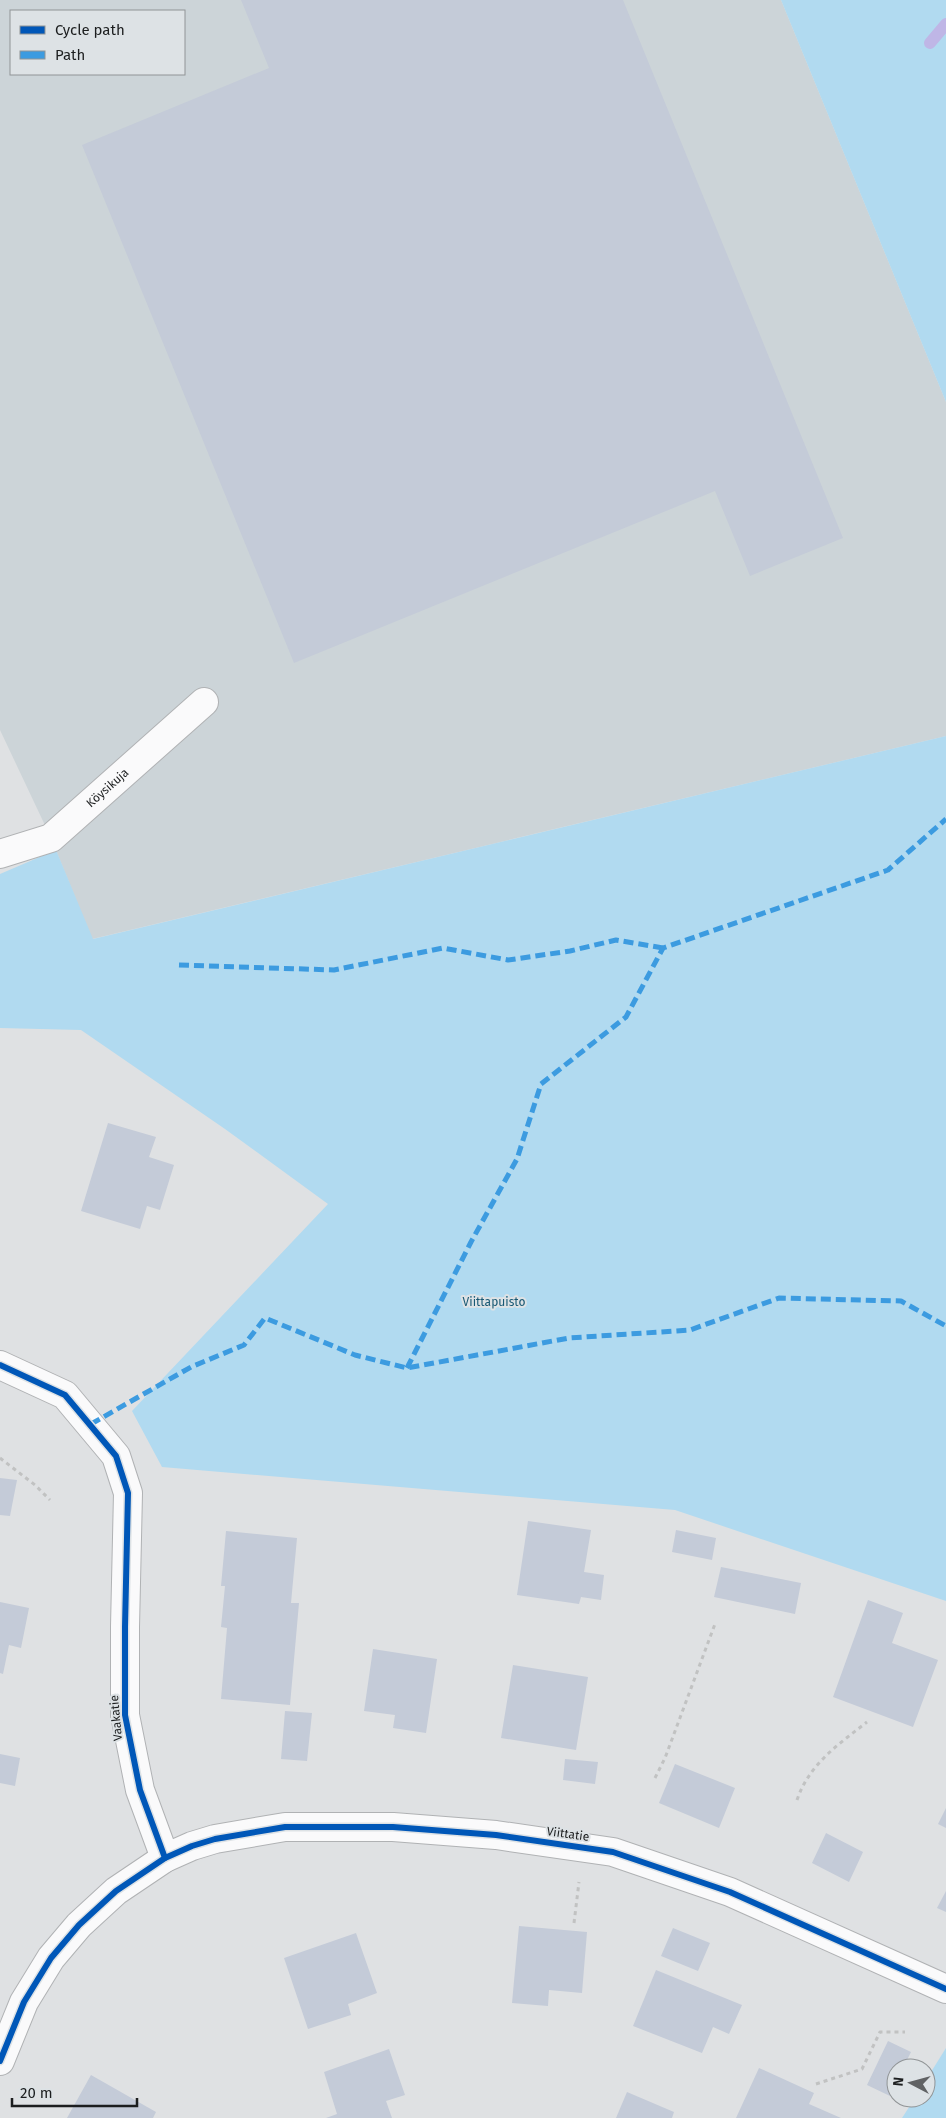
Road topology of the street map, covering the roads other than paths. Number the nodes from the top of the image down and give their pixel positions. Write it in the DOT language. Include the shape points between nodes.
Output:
graph roads {
  1 [pos="204,702"];
  2 [pos="0,854"];
  3 [pos="0,1365"];
  4 [pos="165,1858"];
  5 [pos="946,1989"];
  6 [pos="0,2061"];
  1 -- 2 [label="street, Köysikuja" via="51,838"];
  3 -- 4 [label="street, Vaakatie" via="65,1395 111,1450 119,1466 128,1493 125,1715 140,1790"];
  4 -- 5 [label="street, Viittatie" via="215,1839 285,1827 393,1827 496,1835 613,1852 730,1892"];
  4 -- 6 [label="street" via="116,1890 79,1924 50,1958 24,2002"];
}
